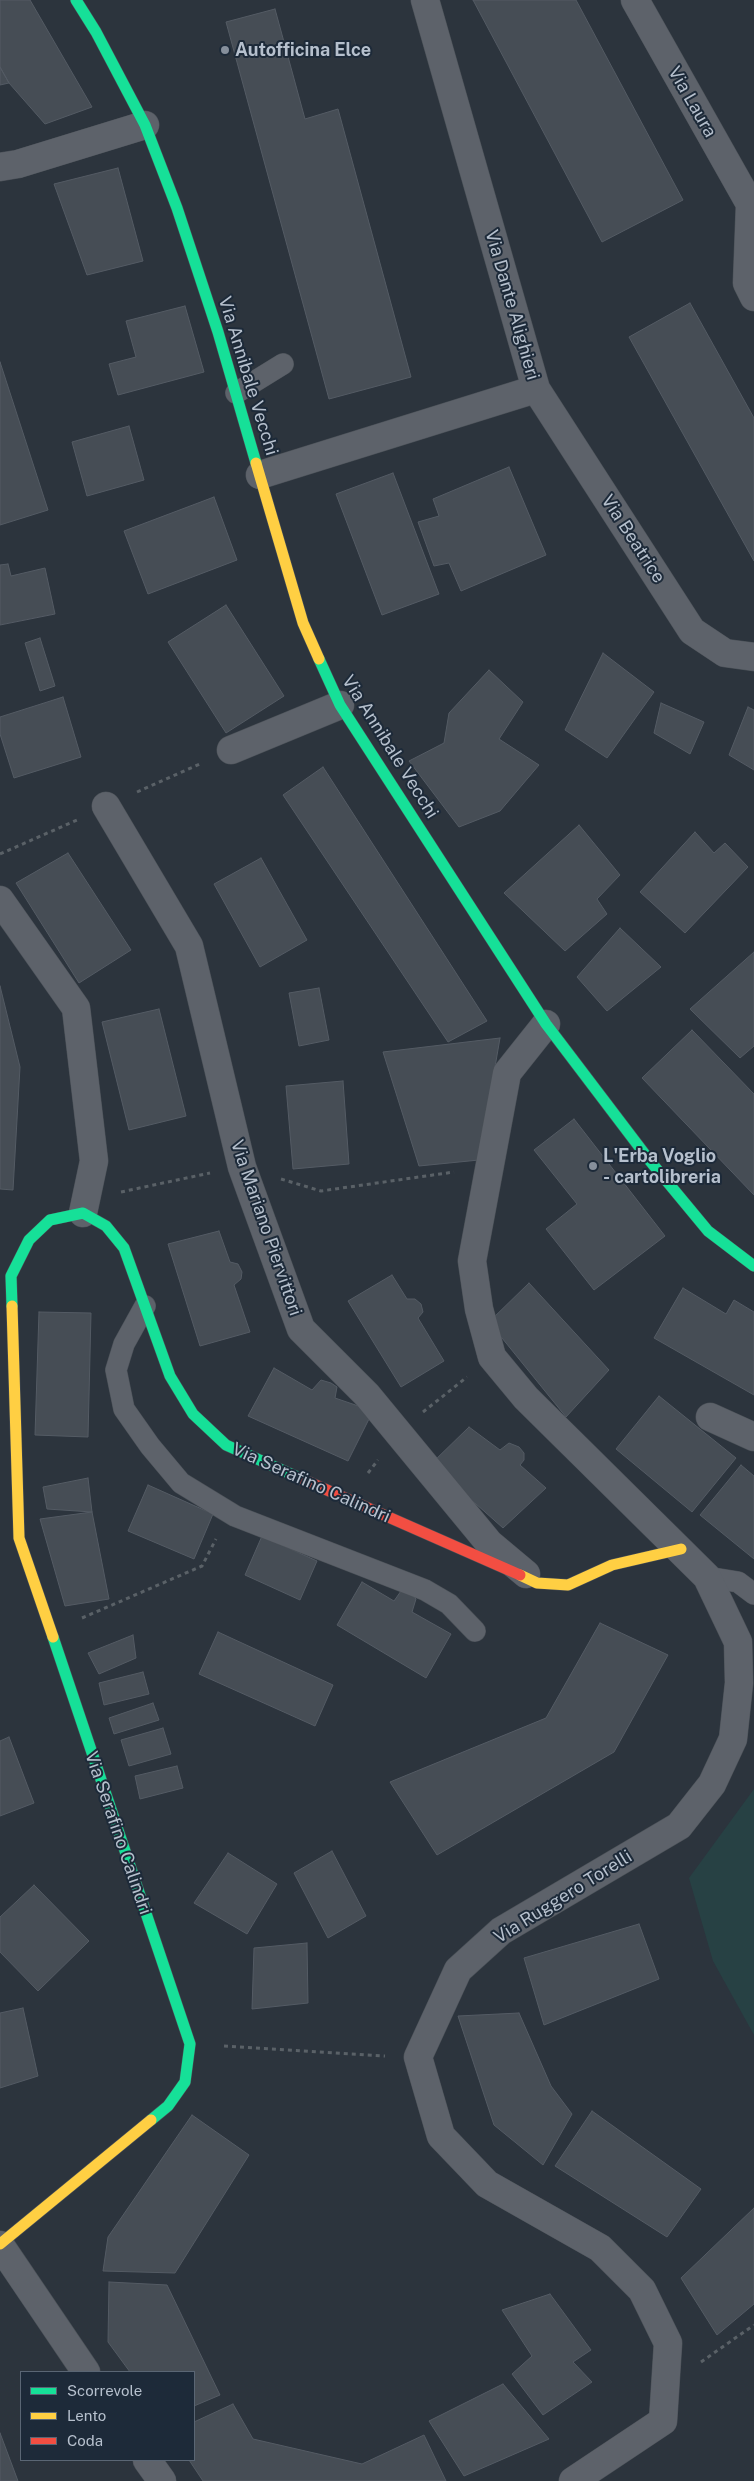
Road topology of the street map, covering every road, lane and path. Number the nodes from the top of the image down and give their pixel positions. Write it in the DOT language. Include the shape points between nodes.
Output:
graph roads {
  1 [pos="76,0"];
  2 [pos="425,0"];
  3 [pos="635,0"];
  4 [pos="145,125"];
  5 [pos="0,167"];
  6 [pos="752,204"];
  7 [pos="754,297"];
  8 [pos="283,364"];
  9 [pos="536,390"];
  10 [pos="236,393"];
  11 [pos="260,475"];
  12 [pos="754,658"];
  13 [pos="340,705"];
  14 [pos="230,750"];
  15 [pos="106,806"];
  16 [pos="0,900"];
  17 [pos="11,926"];
  18 [pos="546,1024"];
  19 [pos="242,1167"];
  20 [pos="490,1167"];
  21 [pos="321,1191"];
  22 [pos="84,1206"];
  23 [pos="754,1266"];
  24 [pos="145,1306"];
  25 [pos="710,1417"];
  26 [pos="754,1437"];
  27 [pos="230,1513"];
  28 [pos="681,1549"];
  29 [pos="707,1577"];
  30 [pos="537,1583"];
  31 [pos="754,1594"];
  32 [pos="475,1630"];
  33 [pos="50,1632"];
  34 [pos="190,2044"];
  35 [pos="418,2057"];
  36 [pos="0,2245"];
  37 [pos="754,2325"];
  38 [pos="85,2371"];
  39 [pos="665,2387"];
  40 [pos="148,2461"];
  41 [pos="162,2481"];
  42 [pos="573,2481"];
  1 -- 4 [label="street, Via Annibale Vecchi"];
  2 -- 9 [label="street, Via Dante Alighieri"];
  3 -- 6 [label="street, Via Laura"];
  4 -- 5 [label="street"];
  4 -- 10 [label="street, Via Annibale Vecchi" via="177,208"];
  6 -- 7 [label="street" via="747,284"];
  8 -- 10 [label="lane"];
  9 -- 11 [label="street, Via Dante Alighieri"];
  9 -- 12 [label="street, Via Beatrice" via="692,631 725,653"];
  10 -- 11 [label="street, Via Annibale Vecchi"];
  11 -- 13 [label="street, Via Annibale Vecchi" via="303,623"];
  13 -- 14 [label="street"];
  13 -- 18 [label="street, Via Annibale Vecchi"];
  15 -- 19 [label="street, Via Mariano Piervittori" via="189,946"];
  16 -- 17 [label="street"];
  17 -- 22 [label="street" via="76,1008 94,1161"];
  18 -- 20 [label="street" via="507,1073"];
  18 -- 23 [label="street, Via Annibale Vecchi" via="650,1161 708,1231"];
  19 -- 22 [label="path"];
  19 -- 30 [label="street, Via Mariano Piervittori" via="301,1329 367,1395 489,1543"];
  20 -- 21 [label="path"];
  20 -- 28 [label="street" via="472,1261 479,1309 492,1357 526,1398"];
  22 -- 24 [label="street, Via Serafino Calindri" via="124,1248"];
  22 -- 33 [label="street, Via Serafino Calindri" via="50,1220 29,1240 12,1276 19,1538"];
  24 -- 27 [label="lane" via="124,1344 116,1370 124,1409 181,1483"];
  24 -- 30 [label="street, Via Serafino Calindri" via="170,1376 193,1414 226,1445"];
  25 -- 26 [label="street"];
  27 -- 32 [label="lane" via="425,1590 449,1604"];
  27 -- 33 [label="path" via="202,1566"];
  28 -- 29 [label="street, Via Ruggero Torelli"];
  28 -- 30 [label="street, Via Serafino Calindri" via="612,1565 568,1585"];
  29 -- 31 [label="lane" via="738,1582"];
  29 -- 35 [label="street, Via Ruggero Torelli" via="738,1642 739,1683 733,1739 712,1784 679,1826 500,1931 458,1970"];
  33 -- 34 [label="street, Via Serafino Calindri"];
  34 -- 35 [label="path"];
  34 -- 36 [label="street, Via Serafino Calindri" via="185,2082 168,2106"];
  35 -- 39 [label="street" via="441,2136 487,2184 600,2248 642,2290 668,2343"];
  36 -- 38 [label="street"];
  37 -- 39 [label="path"];
  39 -- 42 [label="street" via="663,2421"];
  40 -- 41 [label="street"];
}
